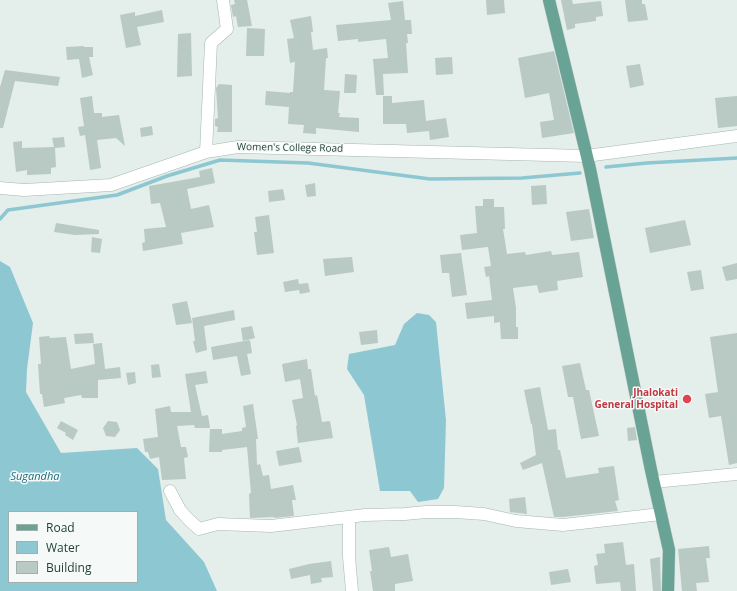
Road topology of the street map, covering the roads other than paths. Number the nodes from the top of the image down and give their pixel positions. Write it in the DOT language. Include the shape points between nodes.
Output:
graph roads {
  1 [pos="223,0"];
  2 [pos="549,0"];
  3 [pos="737,136"];
  4 [pos="206,152"];
  5 [pos="586,156"];
  6 [pos="0,188"];
  7 [pos="737,474"];
  8 [pos="654,482"];
  9 [pos="170,491"];
  10 [pos="661,514"];
  11 [pos="350,517"];
  12 [pos="352,591"];
  13 [pos="668,591"];
  1 -- 4 [label="street" via="227,29 211,43"];
  2 -- 5 [label="main road"];
  3 -- 5 [label="street, Women's College Road"];
  4 -- 5 [label="street, Women's College Road" via="238,146"];
  4 -- 6 [label="street, Women's College Road" via="111,185 24,190"];
  5 -- 8 [label="main road"];
  7 -- 8 [label="street"];
  8 -- 10 [label="main road"];
  9 -- 11 [label="street" via="180,510 199,529 218,524 271,526"];
  10 -- 11 [label="street" via="563,525 455,512"];
  10 -- 13 [label="main road" via="669,550"];
  11 -- 12 [label="street" via="349,557"];
}
